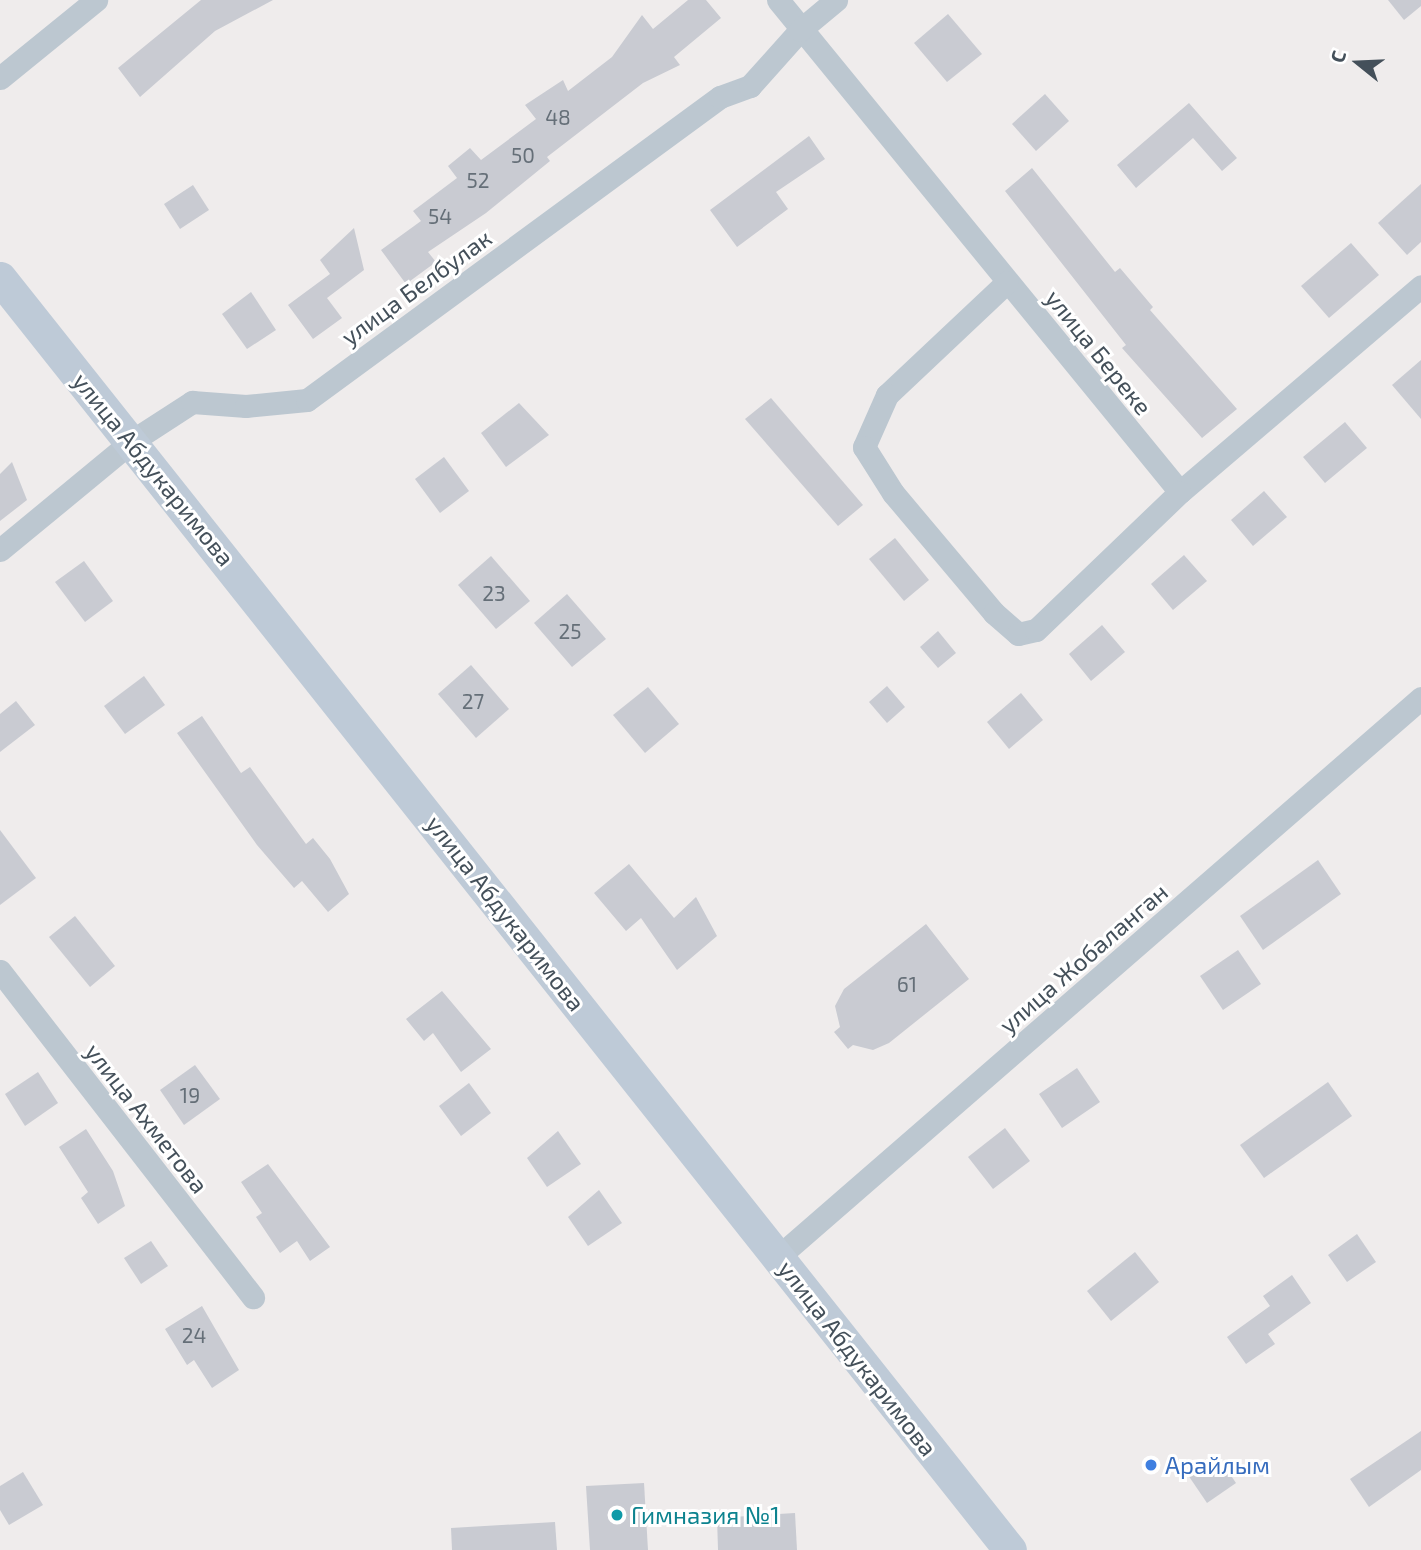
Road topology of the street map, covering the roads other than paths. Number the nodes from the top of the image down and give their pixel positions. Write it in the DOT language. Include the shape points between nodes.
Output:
graph roads {
  1 [pos="96,0"];
  2 [pos="778,0"];
  3 [pos="836,0"];
  4 [pos="800,30"];
  5 [pos="0,78"];
  6 [pos="0,278"];
  7 [pos="1007,282"];
  8 [pos="1421,286"];
  9 [pos="132,441"];
  10 [pos="1180,492"];
  11 [pos="0,550"];
  12 [pos="1421,698"];
  13 [pos="0,971"];
  14 [pos="778,1257"];
  15 [pos="253,1297"];
  16 [pos="1010,1550"];
  1 -- 5 [label="street"];
  2 -- 4 [label="street, улица Береке"];
  3 -- 4 [label="street, улица Белбулак"];
  4 -- 7 [label="street, улица Береке"];
  4 -- 9 [label="street, улица Белбулак" via="750,86 720,97 307,400 246,406 192,402"];
  6 -- 9 [label="main road, улица Абдукаримова"];
  7 -- 10 [label="street, улица Береке"];
  7 -- 10 [label="street" via="887,395 864,447 893,493 994,613 1018,634 1036,630"];
  8 -- 10 [label="street"];
  9 -- 11 [label="street, улица Белбулак"];
  9 -- 14 [label="main road, улица Абдукаримова"];
  12 -- 14 [label="street, улица Жобаланган"];
  13 -- 15 [label="street, улица Ахметова"];
  14 -- 16 [label="main road, улица Абдукаримова"];
}
